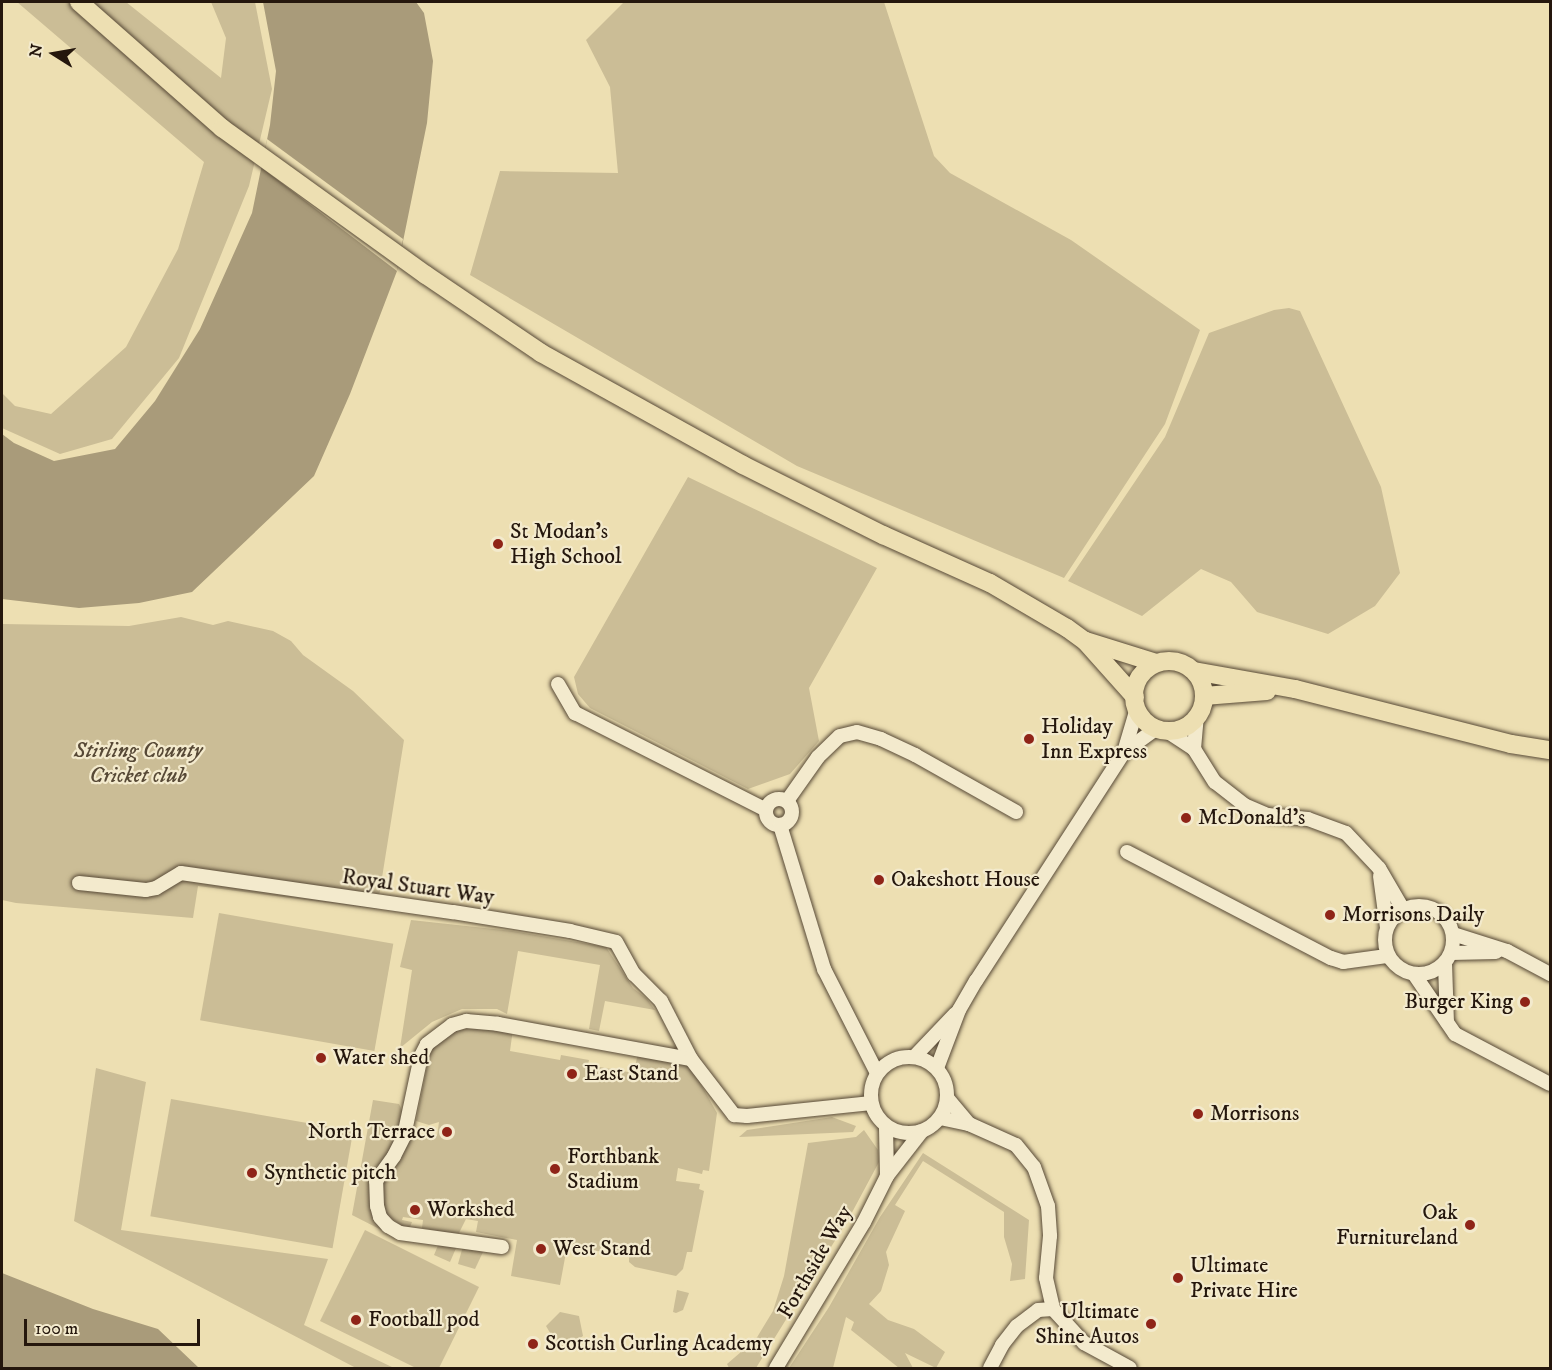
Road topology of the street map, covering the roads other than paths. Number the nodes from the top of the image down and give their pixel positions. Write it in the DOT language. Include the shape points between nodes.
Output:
graph roads {
  1 [pos="79,2"];
  2 [pos="1085,641"];
  3 [pos="1156,663"];
  4 [pos="1194,671"];
  5 [pos="558,684"];
  6 [pos="1295,689"];
  7 [pos="1204,696"];
  8 [pos="1136,703"];
  9 [pos="1197,717"];
  10 [pos="1161,729"];
  11 [pos="1194,749"];
  12 [pos="1551,750"];
  13 [pos="1124,752"];
  14 [pos="786,801"];
  15 [pos="766,810"];
  16 [pos="1016,812"];
  17 [pos="780,825"];
  18 [pos="1127,852"];
  19 [pos="1379,868"];
  20 [pos="79,883"];
  21 [pos="1403,909"];
  22 [pos="1387,928"];
  23 [pos="1454,934"];
  24 [pos="1507,951"];
  25 [pos="1387,956"];
  26 [pos="1448,958"];
  27 [pos="1414,974"];
  28 [pos="1551,974"];
  29 [pos="959,1010"];
  30 [pos="1447,1024"];
  31 [pos="915,1056"];
  32 [pos="691,1059"];
  33 [pos="937,1068"];
  34 [pos="877,1073"];
  35 [pos="1551,1084"];
  36 [pos="947,1098"];
  37 [pos="872,1102"];
  38 [pos="940,1118"];
  39 [pos="969,1124"];
  40 [pos="886,1128"];
  41 [pos="922,1131"];
  42 [pos="887,1176"];
  43 [pos="502,1247"];
  44 [pos="1053,1309"];
  45 [pos="776,1368"];
  46 [pos="990,1368"];
  47 [pos="1130,1368"];
  1 -- 2 [label="main road" via="222,128 542,353 743,465 990,583"];
  2 -- 3 [label="main road"];
  2 -- 8 [label="main road"];
  3 -- 4 [label="main road" via="1179,662"];
  3 -- 8 [label="main road" via="1140,677"];
  4 -- 6 [label="main road"];
  4 -- 7 [label="main road"];
  5 -- 15 [label="street" via="575,713"];
  6 -- 7 [label="main road"];
  6 -- 12 [label="main road" via="1511,744"];
  7 -- 9 [label="main road"];
  8 -- 10 [label="main road" via="1145,720"];
  8 -- 13 [label="street"];
  9 -- 10 [label="main road" via="1183,728"];
  9 -- 11 [label="street"];
  10 -- 11 [label="street"];
  10 -- 13 [label="street"];
  11 -- 19 [label="street" via="1215,782 1244,806 1268,815 1308,819 1346,833"];
  13 -- 29 [label="street"];
  14 -- 15 [label="street" via="774,800"];
  14 -- 16 [label="street" via="818,757 840,736 857,732 915,755"];
  14 -- 17 [label="street" via="792,815"];
  15 -- 17 [label="street" via="770,822"];
  17 -- 34 [label="street" via="824,969"];
  18 -- 25 [label="street" via="1330,958 1343,962"];
  19 -- 21 [label="street"];
  19 -- 22 [label="street"];
  20 -- 32 [label="street, Royal Stuart Way" via="147,890 181,873 453,912 616,942 634,974 661,1000"];
  21 -- 22 [label="street"];
  21 -- 23 [label="street" via="1431,907 1443,915"];
  22 -- 25 [label="street"];
  23 -- 24 [label="street"];
  23 -- 26 [label="street"];
  24 -- 26 [label="street"];
  24 -- 28 [label="street"];
  25 -- 27 [label="street"];
  26 -- 27 [label="street" via="1426,974"];
  26 -- 30 [label="street"];
  27 -- 30 [label="street"];
  29 -- 31 [label="street"];
  29 -- 33 [label="street"];
  30 -- 35 [label="street" via="1455,1034"];
  31 -- 33 [label="street"];
  31 -- 34 [label="street" via="892,1060"];
  32 -- 37 [label="street" via="734,1115"];
  32 -- 43 [label="street" via="466,1021 452,1024 427,1044 404,1136 376,1181 380,1217 399,1233"];
  33 -- 36 [label="street" via="944,1078"];
  34 -- 37 [label="street" via="871,1086"];
  36 -- 38 [label="street"];
  36 -- 39 [label="street"];
  37 -- 40 [label="street"];
  38 -- 39 [label="street"];
  38 -- 41 [label="street"];
  39 -- 44 [label="street" via="1016,1145 1038,1176 1048,1206 1046,1278"];
  40 -- 41 [label="street" via="909,1133"];
  40 -- 42 [label="street, Forthside Way"];
  41 -- 42 [label="street, Forthside Way"];
  42 -- 45 [label="street, Forthside Way" via="864,1222"];
  44 -- 46 [label="street" via="1038,1310 1017,1326"];
  44 -- 47 [label="street" via="1084,1343"];
}
